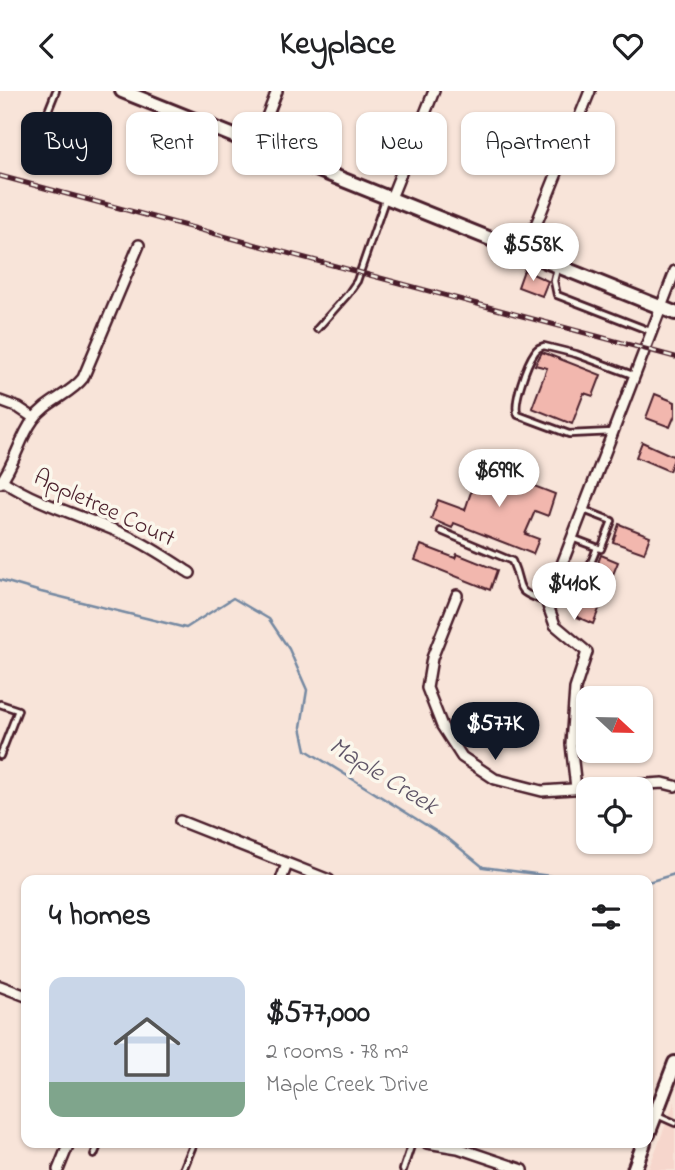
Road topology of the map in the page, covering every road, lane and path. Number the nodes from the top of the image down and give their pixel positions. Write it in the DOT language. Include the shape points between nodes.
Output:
graph roads {
  1 [pos="56,91"];
  2 [pos="123,91"];
  3 [pos="277,91"];
  4 [pos="434,91"];
  5 [pos="590,91"];
  6 [pos="48,112"];
  7 [pos="269,112"];
  8 [pos="232,135"];
  9 [pos="333,175"];
  10 [pos="389,197"];
  11 [pos="139,245"];
  12 [pos="525,252"];
  13 [pos="557,265"];
  14 [pos="675,271"];
  15 [pos="660,307"];
  16 [pos="675,313"];
  17 [pos="317,329"];
  18 [pos="651,331"];
  19 [pos="634,376"];
  20 [pos="0,401"];
  21 [pos="34,418"];
  22 [pos="613,432"];
  23 [pos="1,482"];
  24 [pos="583,509"];
  25 [pos="441,531"];
  26 [pos="572,538"];
  27 [pos="597,548"];
  28 [pos="190,573"];
  29 [pos="558,576"];
  30 [pos="457,595"];
  31 [pos="547,603"];
  32 [pos="0,704"];
  33 [pos="0,756"];
  34 [pos="653,784"];
  35 [pos="675,786"];
  36 [pos="576,788"];
  37 [pos="180,821"];
  38 [pos="287,864"];
  39 [pos="283,875"];
  40 [pos="316,875"];
  41 [pos="0,986"];
  42 [pos="21,994"];
  43 [pos="675,1063"];
  44 [pos="655,1114"];
  45 [pos="653,1119"];
  46 [pos="675,1123"];
  47 [pos="67,1148"];
  48 [pos="97,1148"];
  49 [pos="192,1148"];
  50 [pos="410,1148"];
  51 [pos="458,1148"];
  52 [pos="642,1148"];
  53 [pos="94,1155"];
  54 [pos="58,1170"];
  55 [pos="183,1170"];
  56 [pos="402,1170"];
  57 [pos="523,1170"];
  58 [pos="634,1170"];
  1 -- 6 [label="lane"];
  2 -- 8 [label="street"];
  3 -- 7 [label="street"];
  4 -- 10 [label="street"];
  5 -- 12 [label="street"];
  9 -- 10 [label="street"];
  10 -- 12 [label="street"];
  10 -- 17 [label="lane" via="357,281"];
  11 -- 21 [label="street" via="83,378 74,390"];
  12 -- 13 [label="street"];
  13 -- 15 [label="street"];
  13 -- 18 [label="lane" via="557,295"];
  14 -- 15 [label="street"];
  15 -- 16 [label="street"];
  15 -- 18 [label="street"];
  18 -- 19 [label="street"];
  19 -- 22 [label="street"];
  19 -- 22 [label="lane" via="576,354 538,348 517,399 518,415 569,435"];
  20 -- 21 [label="street"];
  21 -- 23 [label="street"];
  22 -- 24 [label="street"];
  23 -- 28 [label="street, Appletree Court" via="128,535"];
  24 -- 26 [label="street"];
  24 -- 27 [label="lane" via="612,521 601,549"];
  25 -- 31 [label="lane" via="512,561 523,593"];
  26 -- 27 [label="lane"];
  26 -- 29 [label="street"];
  27 -- 29 [label="lane" via="582,585"];
  29 -- 31 [label="street"];
  30 -- 36 [label="street" via="432,658 427,688 461,757 495,779 542,791"];
  31 -- 36 [label="street" via="555,625 587,652 575,689 571,744"];
  32 -- 33 [label="lane" via="18,710"];
  34 -- 35 [label="street"];
  37 -- 38 [label="street"];
  38 -- 39 [label="street"];
  38 -- 40 [label="street"];
  41 -- 42 [label="street"];
  43 -- 44 [label="street"];
  44 -- 45 [label="street"];
  44 -- 46 [label="lane"];
  47 -- 54 [label="street"];
  48 -- 53 [label="lane"];
  49 -- 55 [label="lane"];
  50 -- 56 [label="lane"];
  51 -- 57 [label="street"];
  52 -- 58 [label="street"];
}
